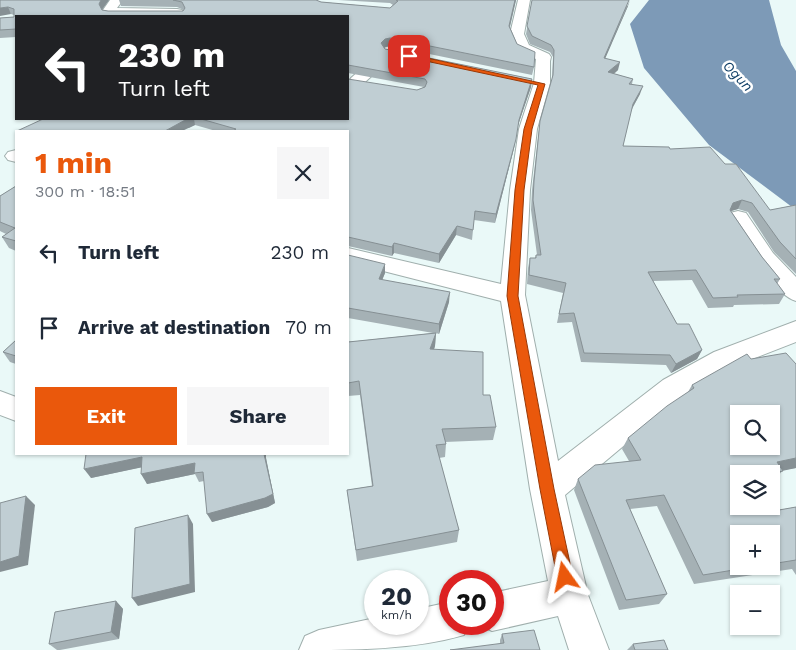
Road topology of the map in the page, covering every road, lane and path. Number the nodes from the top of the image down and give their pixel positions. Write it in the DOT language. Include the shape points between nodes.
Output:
graph roads {
  1 [pos="117,0"];
  2 [pos="524,0"];
  3 [pos="178,15"];
  4 [pos="404,38"];
  5 [pos="390,52"];
  6 [pos="409,56"];
  7 [pos="352,81"];
  8 [pos="374,84"];
  9 [pos="738,218"];
  10 [pos="349,255"];
  11 [pos="796,293"];
  12 [pos="512,296"];
  13 [pos="796,331"];
  14 [pos="0,403"];
  15 [pos="15,409"];
  16 [pos="547,489"];
  17 [pos="569,595"];
  18 [pos="504,609"];
  19 [pos="439,623"];
  20 [pos="319,650"];
  21 [pos="589,650"];
  1 -- 3 [label="street" via="110,12 167,12"];
  2 -- 12 [label="street" via="517,34 522,48 544,57 532,82"];
  4 -- 5 [label="street"];
  5 -- 6 [label="street"];
  5 -- 7 [label="street"];
  7 -- 8 [label="street"];
  9 -- 11 [label="street" via="764,258"];
  10 -- 12 [label="street"];
  12 -- 16 [label="street"];
  13 -- 16 [label="street" via="724,359 673,388"];
  14 -- 15 [label="street"];
  16 -- 17 [label="street"];
  17 -- 18 [label="street"];
  17 -- 21 [label="street"];
  19 -- 20 [label="street"];
}
